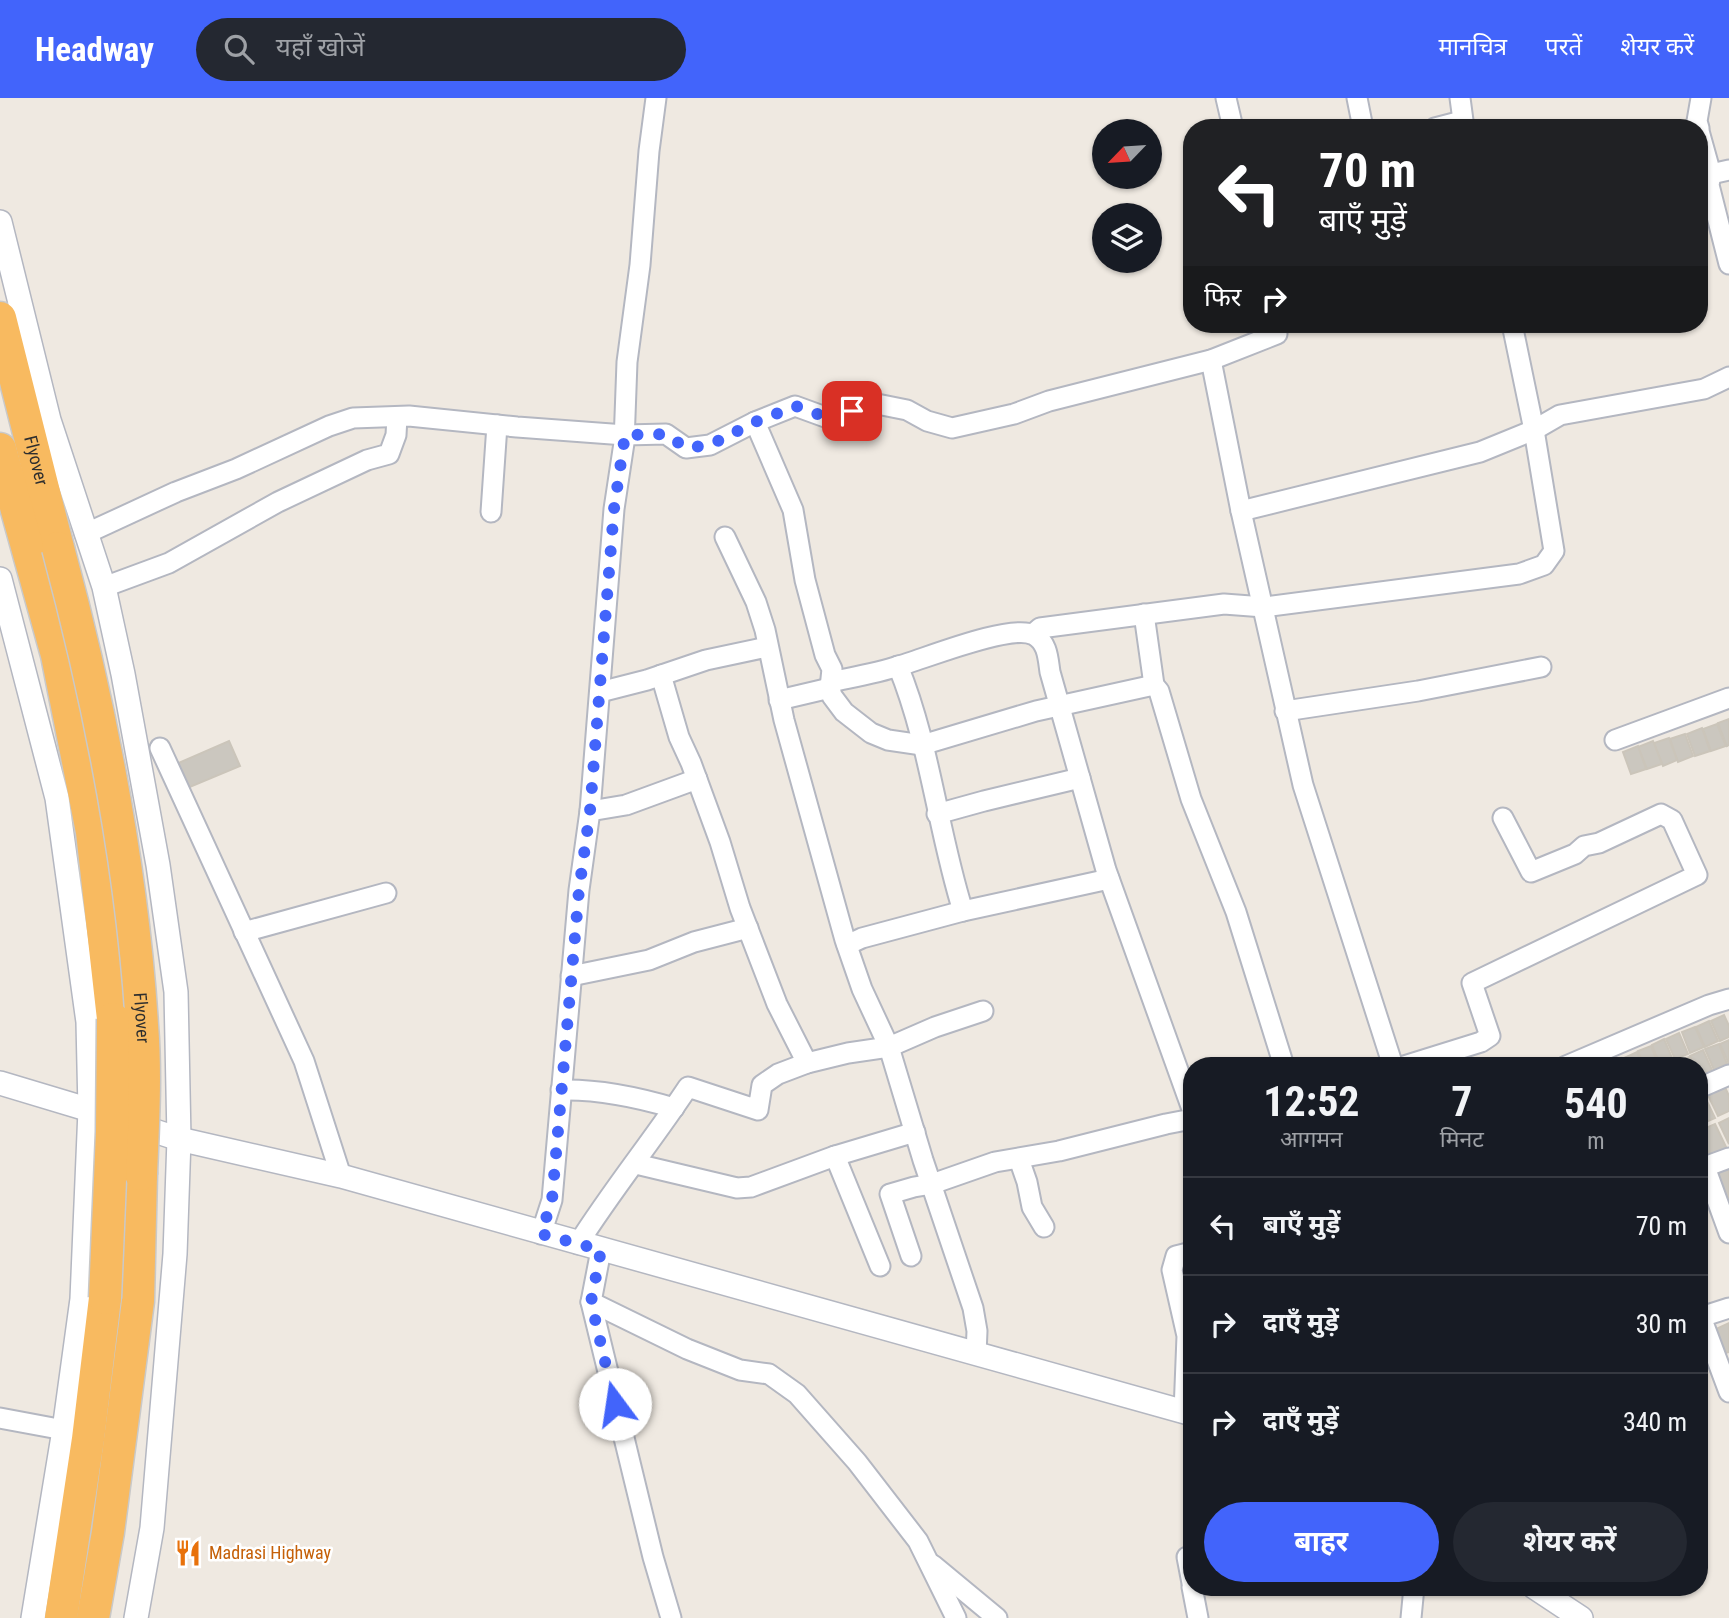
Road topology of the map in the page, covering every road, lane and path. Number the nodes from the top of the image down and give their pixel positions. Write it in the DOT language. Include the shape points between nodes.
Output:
graph roads {
  1 [pos="656,98"];
  2 [pos="1226,98"];
  3 [pos="1357,98"];
  4 [pos="1461,98"];
  5 [pos="1701,98"];
  6 [pos="1231,119"];
  7 [pos="1361,119"];
  8 [pos="1463,119"];
  9 [pos="1697,119"];
  10 [pos="1708,147"];
  11 [pos="1720,172"];
  12 [pos="0,222"];
  13 [pos="1729,264"];
  14 [pos="0,318"];
  15 [pos="1277,333"];
  16 [pos="1514,333"];
  17 [pos="1211,360"];
  18 [pos="1729,377"];
  19 [pos="397,417"];
  20 [pos="38,422"];
  21 [pos="755,422"];
  22 [pos="497,425"];
  23 [pos="1534,430"];
  24 [pos="625,435"];
  25 [pos="0,449"];
  26 [pos="1241,511"];
  27 [pos="491,512"];
  28 [pos="85,534"];
  29 [pos="724,537"];
  30 [pos="44,552"];
  31 [pos="0,579"];
  32 [pos="104,587"];
  33 [pos="1264,607"];
  34 [pos="1144,614"];
  35 [pos="1033,635"];
  36 [pos="767,647"];
  37 [pos="898,666"];
  38 [pos="1541,667"];
  39 [pos="661,675"];
  40 [pos="831,685"];
  41 [pos="1154,685"];
  42 [pos="600,692"];
  43 [pos="1729,698"];
  44 [pos="779,700"];
  45 [pos="1059,707"];
  46 [pos="1285,711"];
  47 [pos="1615,740"];
  48 [pos="922,745"];
  49 [pos="160,748"];
  50 [pos="1080,778"];
  51 [pos="697,779"];
  52 [pos="590,811"];
  53 [pos="937,814"];
  54 [pos="1503,818"];
  55 [pos="1109,879"];
  56 [pos="386,892"];
  57 [pos="963,911"];
  58 [pos="748,928"];
  59 [pos="244,932"];
  60 [pos="847,945"];
  61 [pos="571,976"];
  62 [pos="1729,999"];
  63 [pos="983,1011"];
  64 [pos="889,1047"];
  65 [pos="1281,1057"];
  66 [pos="1389,1057"];
  67 [pos="1433,1057"];
  68 [pos="1599,1057"];
  69 [pos="807,1063"];
  70 [pos="1729,1075"];
  71 [pos="0,1083"];
  72 [pos="1183,1084"];
  73 [pos="1708,1084"];
  74 [pos="561,1090"];
  75 [pos="674,1108"];
  76 [pos="90,1110"];
  77 [pos="1183,1121"];
  78 [pos="915,1132"];
  79 [pos="179,1139"];
  80 [pos="835,1156"];
  81 [pos="1729,1158"];
  82 [pos="1019,1159"];
  83 [pos="635,1164"];
  84 [pos="1708,1166"];
  85 [pos="341,1176"];
  86 [pos="1708,1182"];
  87 [pos="932,1184"];
  88 [pos="1044,1227"];
  89 [pos="1729,1233"];
  90 [pos="541,1234"];
  91 [pos="578,1244"];
  92 [pos="601,1250"];
  93 [pos="1183,1254"];
  94 [pos="911,1256"];
  95 [pos="880,1266"];
  96 [pos="591,1302"];
  97 [pos="1729,1308"];
  98 [pos="1708,1315"];
  99 [pos="1183,1318"];
  100 [pos="1708,1336"];
  101 [pos="976,1354"];
  102 [pos="1729,1392"];
  103 [pos="1183,1412"];
  104 [pos="0,1418"];
  105 [pos="64,1430"];
  106 [pos="927,1559"];
  107 [pos="1194,1596"];
  108 [pos="1413,1596"];
  109 [pos="1548,1596"];
  110 [pos="667,1616"];
  111 [pos="33,1618"];
  112 [pos="61,1618"];
  113 [pos="93,1618"];
  114 [pos="136,1618"];
  115 [pos="956,1618"];
  116 [pos="997,1618"];
  117 [pos="1198,1618"];
  118 [pos="1411,1618"];
  119 [pos="1581,1618"];
  1 -- 24 [label="street" via="627,362"];
  2 -- 6 [label="street"];
  3 -- 7 [label="street"];
  4 -- 8 [label="street"];
  5 -- 9 [label="street"];
  10 -- 11 [label="street"];
  11 -- 13 [label="street" via="1709,185"];
  12 -- 20 [label="street"];
  14 -- 20 [label="highway, Flyover"];
  15 -- 17 [label="street"];
  16 -- 23 [label="street"];
  17 -- 21 [label="street" via="952,428 877,404 828,418 796,406"];
  17 -- 26 [label="street"];
  18 -- 23 [label="street" via="1704,389 1560,415"];
  19 -- 22 [label="street"];
  19 -- 28 [label="street" via="353,418 329,426"];
  19 -- 32 [label="street" via="389,454 278,502 169,562"];
  20 -- 28 [label="street"];
  20 -- 30 [label="highway, Flyover"];
  21 -- 24 [label="street" via="710,445 686,448 666,434"];
  21 -- 40 [label="street" via="793,510 805,580 832,669"];
  22 -- 24 [label="street"];
  22 -- 27 [label="street"];
  23 -- 26 [label="street" via="1480,452"];
  23 -- 33 [label="street" via="1554,551 1544,565 1520,574"];
  24 -- 42 [label="street" via="614,509"];
  25 -- 30 [label="highway, Flyover"];
  26 -- 33 [label="street"];
  28 -- 32 [label="street"];
  29 -- 36 [label="street" via="756,602"];
  30 -- 112 [label="highway, Flyover, bridge" via="57,655 92,832 113,1019 105,1298"];
  30 -- 113 [label="highway, Flyover, bridge" via="100,720 124,846 143,1026 138,1301"];
  31 -- 76 [label="street" via="58,798 88,1022"];
  32 -- 79 [label="street" via="158,865 176,992"];
  33 -- 34 [label="street" via="1224,604"];
  33 -- 46 [label="street"];
  34 -- 35 [label="street" via="1040,628"];
  34 -- 41 [label="street"];
  35 -- 37 [label="street" via="959,644"];
  35 -- 45 [label="street" via="1045,646"];
  36 -- 39 [label="street"];
  36 -- 44 [label="street"];
  37 -- 40 [label="street"];
  37 -- 48 [label="street"];
  38 -- 46 [label="street"];
  39 -- 42 [label="street"];
  39 -- 51 [label="street"];
  40 -- 44 [label="street"];
  40 -- 48 [label="street" via="832,696 844,712 871,733"];
  41 -- 45 [label="street"];
  41 -- 65 [label="street" via="1191,799 1236,912"];
  42 -- 52 [label="street"];
  43 -- 47 [label="street"];
  44 -- 60 [label="street"];
  45 -- 48 [label="street"];
  45 -- 50 [label="street"];
  46 -- 66 [label="street" via="1303,785"];
  48 -- 53 [label="street"];
  49 -- 59 [label="street"];
  50 -- 53 [label="street"];
  50 -- 55 [label="street"];
  51 -- 52 [label="street" via="626,805"];
  51 -- 58 [label="street"];
  52 -- 61 [label="street"];
  53 -- 57 [label="street"];
  54 -- 67 [label="street" via="1531,872 1661,814 1672,820 1697,874 1472,982 1490,1035"];
  55 -- 57 [label="street"];
  55 -- 72 [label="street"];
  56 -- 59 [label="street"];
  57 -- 60 [label="street"];
  58 -- 61 [label="street" via="649,960"];
  58 -- 69 [label="street" via="777,1004"];
  59 -- 85 [label="street" via="304,1061"];
  60 -- 64 [label="street"];
  61 -- 74 [label="street"];
  62 -- 68 [label="street"];
  63 -- 64 [label="street"];
  64 -- 69 [label="street"];
  64 -- 78 [label="street"];
  69 -- 75 [label="street" via="762,1085 758,1110 688,1087"];
  70 -- 73 [label="street"];
  71 -- 76 [label="street"];
  74 -- 75 [label="street" via="593,1089"];
  74 -- 90 [label="street" via="552,1200"];
  75 -- 83 [label="street"];
  76 -- 79 [label="street"];
  76 -- 105 [label="street" via="82,1299"];
  77 -- 82 [label="street"];
  78 -- 80 [label="street"];
  78 -- 87 [label="street"];
  79 -- 85 [label="street"];
  79 -- 114 [label="street" via="175,1254 152,1528"];
  80 -- 83 [label="street" via="737,1188"];
  80 -- 95 [label="street"];
  81 -- 84 [label="street"];
  82 -- 87 [label="street" via="995,1162"];
  82 -- 88 [label="street" via="1032,1207"];
  83 -- 91 [label="street"];
  85 -- 90 [label="street"];
  86 -- 89 [label="street"];
  87 -- 94 [label="street" via="890,1194"];
  87 -- 101 [label="street" via="973,1307"];
  90 -- 91 [label="street"];
  91 -- 92 [label="street"];
  92 -- 96 [label="street"];
  92 -- 101 [label="street"];
  93 -- 99 [label="street" via="1176,1256 1172,1270"];
  96 -- 106 [label="street" via="687,1349 740,1370 769,1374 797,1394 857,1462"];
  96 -- 110 [label="street"];
  97 -- 98 [label="street"];
  100 -- 102 [label="street"];
  101 -- 103 [label="street"];
  104 -- 105 [label="street"];
  105 -- 111 [label="street"];
  106 -- 115 [label="street"];
  106 -- 116 [label="street"];
  107 -- 117 [label="street"];
  108 -- 118 [label="street"];
  109 -- 119 [label="street"];
}
